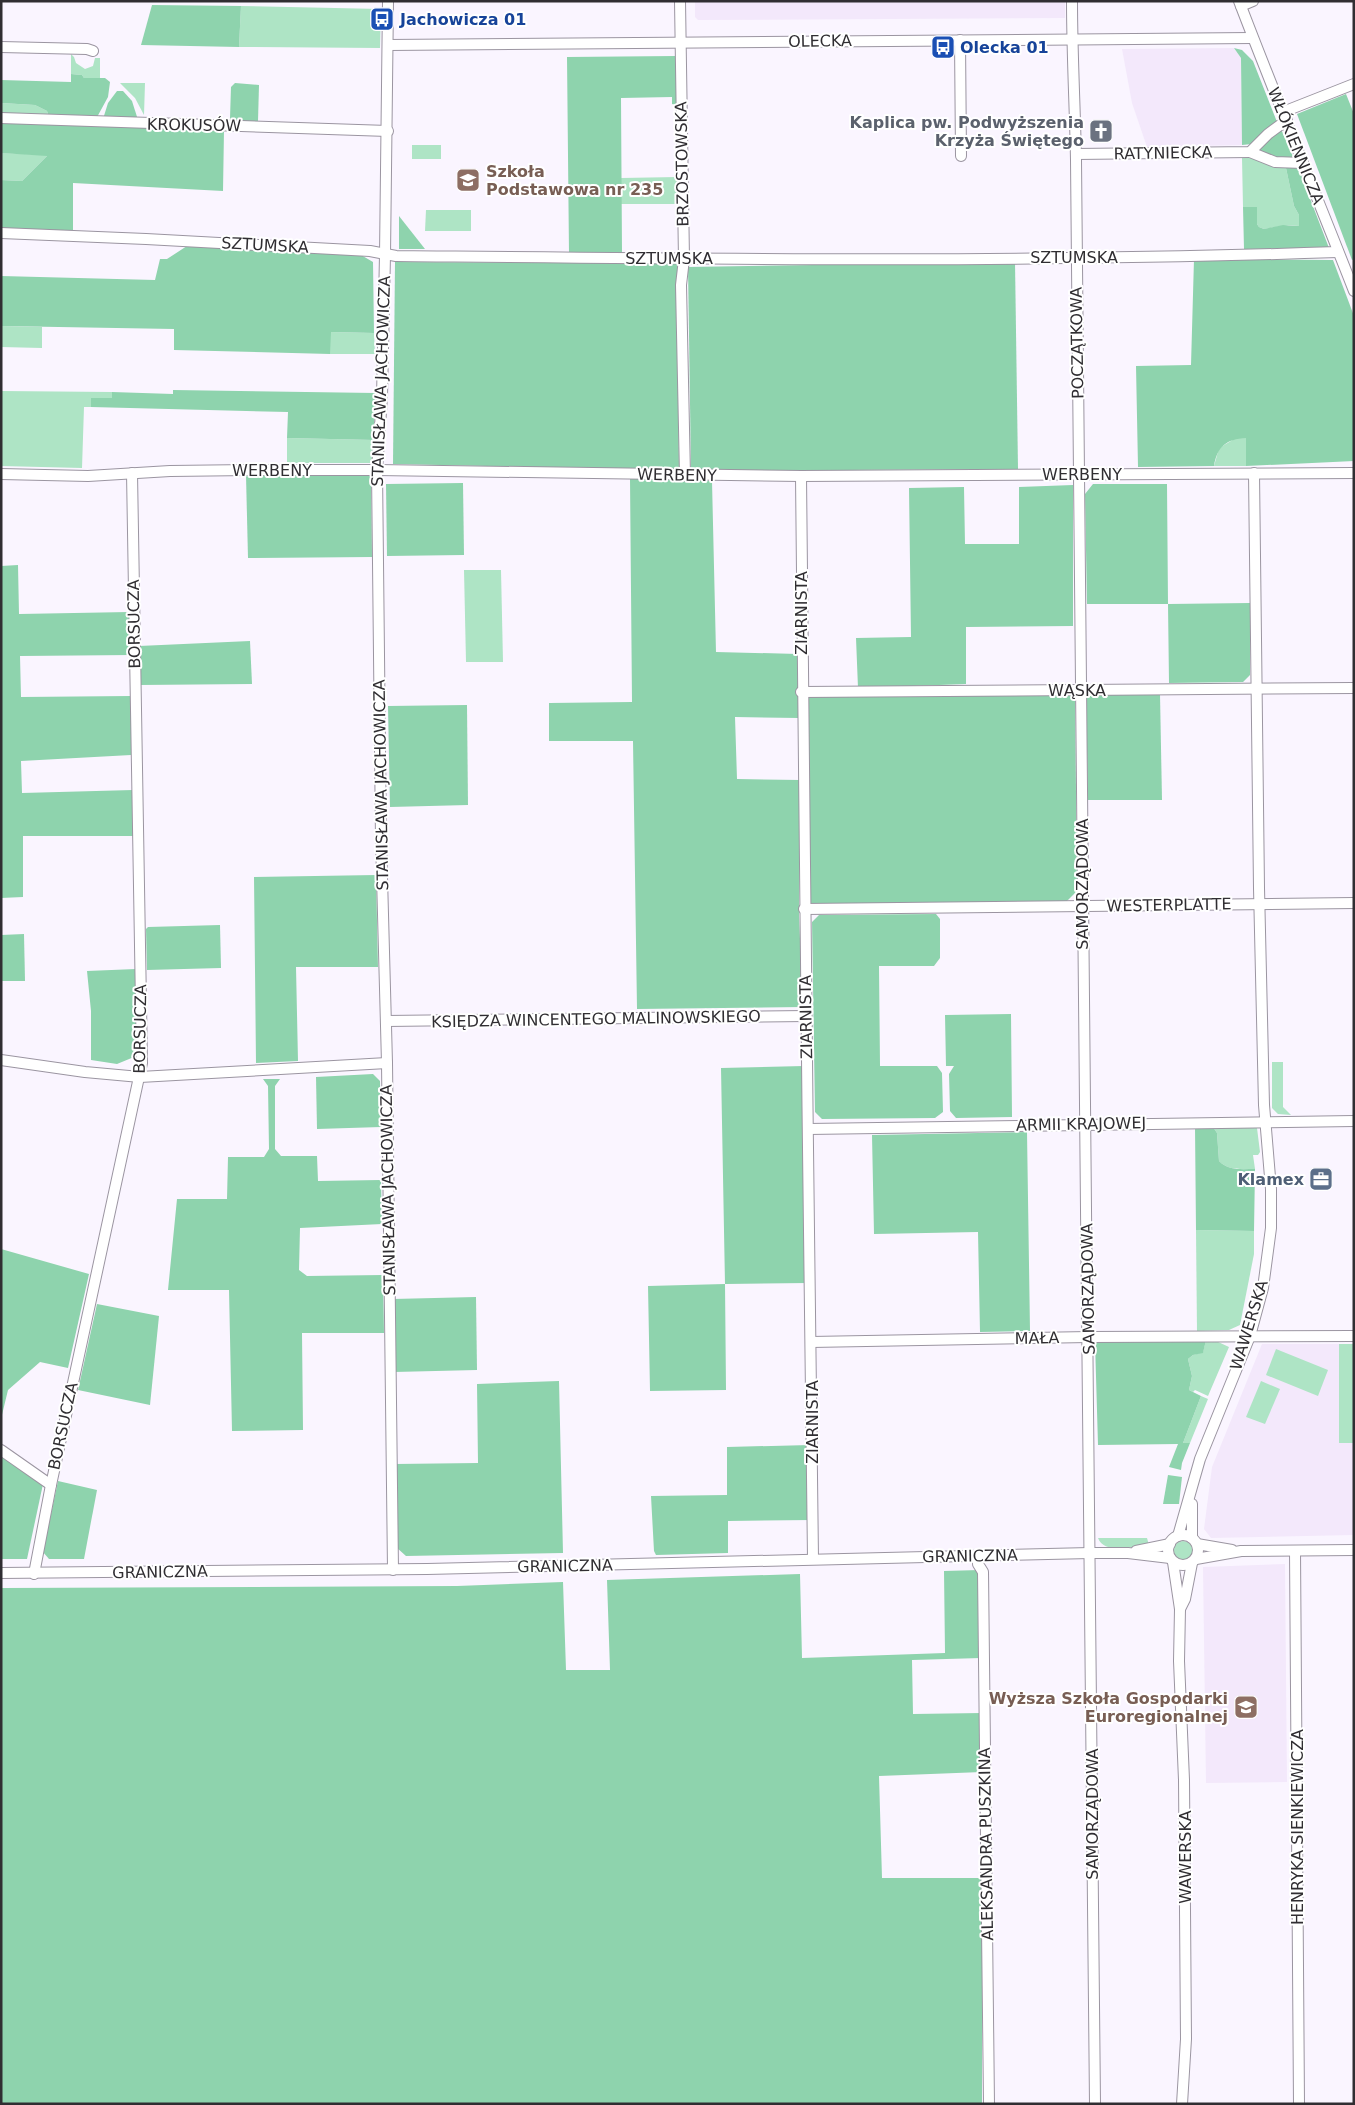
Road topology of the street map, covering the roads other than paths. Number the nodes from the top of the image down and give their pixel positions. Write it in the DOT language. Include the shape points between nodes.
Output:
graph roads {
  1 [pos="388,1"];
  2 [pos="680,1"];
  3 [pos="1072,1"];
  4 [pos="1253,1"];
  5 [pos="1240,4"];
  6 [pos="1252,38"];
  7 [pos="1072,39"];
  8 [pos="960,40"];
  9 [pos="681,43"];
  10 [pos="388,45"];
  11 [pos="1,47"];
  12 [pos="93,51"];
  13 [pos="1354,84"];
  14 [pos="1285,116"];
  15 [pos="1,118"];
  16 [pos="388,131"];
  17 [pos="1250,152"];
  18 [pos="1076,154"];
  19 [pos="961,156"];
  20 [pos="1303,163"];
  21 [pos="1,234"];
  22 [pos="1338,252"];
  23 [pos="386,255"];
  24 [pos="1076,257"];
  25 [pos="684,259"];
  26 [pos="1354,291"];
  27 [pos="377,470"];
  28 [pos="132,473"];
  29 [pos="1254,473"];
  30 [pos="1354,473"];
  31 [pos="1,474"];
  32 [pos="1078,474"];
  33 [pos="685,476"];
  34 [pos="801,476"];
  35 [pos="1354,688"];
  36 [pos="1081,690"];
  37 [pos="1258,690"];
  38 [pos="801,692"];
  39 [pos="1354,903"];
  40 [pos="1260,904"];
  41 [pos="1082,906"];
  42 [pos="804,909"];
  43 [pos="806,1016"];
  44 [pos="386,1021"];
  45 [pos="1,1060"];
  46 [pos="387,1063"];
  47 [pos="140,1077"];
  48 [pos="1265,1121"];
  49 [pos="1354,1121"];
  50 [pos="1085,1124"];
  51 [pos="808,1130"];
  52 [pos="1250,1336"];
  53 [pos="1354,1336"];
  54 [pos="1089,1337"];
  55 [pos="811,1342"];
  56 [pos="1,1450"];
  57 [pos="51,1485"];
  58 [pos="1192,1493"];
  59 [pos="1178,1536"];
  60 [pos="1194,1541"];
  61 [pos="1170,1544"];
  62 [pos="1354,1550"];
  63 [pos="1295,1551"];
  64 [pos="1241,1552"];
  65 [pos="1090,1553"];
  66 [pos="1128,1553"];
  67 [pos="978,1556"];
  68 [pos="813,1559"];
  69 [pos="1172,1560"];
  70 [pos="1194,1561"];
  71 [pos="394,1570"];
  72 [pos="1,1573"];
  73 [pos="34,1574"];
  74 [pos="1180,1609"];
  75 [pos="989,2104"];
  76 [pos="1095,2104"];
  77 [pos="1182,2104"];
  78 [pos="1299,2104"];
  1 -- 10 [label="street, STANISŁAWA JACHOWICZA"];
  2 -- 9 [label="street, BRZOSTOWSKA"];
  3 -- 7 [label="street, POCZĄTKOWA"];
  4 -- 5 [label="street"];
  5 -- 6 [label="street, WŁÓKIENNICZA"];
  6 -- 7 [label="street, OLECKA"];
  6 -- 14 [label="street, WŁÓKIENNICZA"];
  7 -- 8 [label="street, OLECKA"];
  7 -- 18 [label="street, POCZĄTKOWA"];
  8 -- 9 [label="street, OLECKA"];
  8 -- 19 [label="street"];
  9 -- 10 [label="street, OLECKA"];
  9 -- 25 [label="street, BRZOSTOWSKA"];
  10 -- 16 [label="street, STANISŁAWA JACHOWICZA"];
  11 -- 12 [label="street"];
  13 -- 14 [label="street"];
  14 -- 17 [label="street"];
  14 -- 20 [label="street, WŁÓKIENNICZA"];
  15 -- 16 [label="street, KROKUSÓW"];
  16 -- 23 [label="street, STANISŁAWA JACHOWICZA"];
  17 -- 18 [label="street, RATYNIECKA"];
  17 -- 20 [label="street, RATYNIECKA" via="1275,162"];
  18 -- 24 [label="street, POCZĄTKOWA"];
  20 -- 22 [label="street, WŁÓKIENNICZA"];
  21 -- 23 [label="street, SZTUMSKA" via="370,251"];
  22 -- 24 [label="street, SZTUMSKA"];
  22 -- 26 [label="street, WŁÓKIENNICZA"];
  23 -- 25 [label="street, SZTUMSKA"];
  23 -- 27 [label="street, STANISŁAWA JACHOWICZA"];
  24 -- 25 [label="street, SZTUMSKA"];
  24 -- 32 [label="street, POCZĄTKOWA"];
  25 -- 33 [label="street, BRZOSTOWSKA" via="681,285"];
  27 -- 28 [label="street, WERBENY"];
  27 -- 33 [label="street, WERBENY"];
  27 -- 44 [label="street, STANISŁAWA JACHOWICZA"];
  28 -- 31 [label="street, WERBENY" via="88,476"];
  28 -- 47 [label="street, BORSUCZA"];
  29 -- 30 [label="street, WERBENY"];
  29 -- 32 [label="street, WERBENY"];
  29 -- 37 [label="street, WAWERSKA"];
  32 -- 34 [label="street, WERBENY"];
  32 -- 36 [label="street, SAMORZĄDOWA"];
  33 -- 34 [label="street, WERBENY"];
  34 -- 38 [label="street, ZIARNISTA"];
  35 -- 37 [label="street, WĄSKA"];
  36 -- 37 [label="street, WĄSKA"];
  36 -- 38 [label="street, WĄSKA"];
  36 -- 41 [label="street, SAMORZĄDOWA"];
  37 -- 40 [label="street, WAWERSKA"];
  38 -- 42 [label="street, ZIARNISTA"];
  39 -- 40 [label="street, WESTERPLATTE"];
  40 -- 41 [label="street, WESTERPLATTE"];
  40 -- 48 [label="street, WAWERSKA"];
  41 -- 42 [label="street, WESTERPLATTE"];
  41 -- 50 [label="street, SAMORZĄDOWA"];
  42 -- 43 [label="street, ZIARNISTA"];
  43 -- 44 [label="street, KSIĘDZA WINCENTEGO MALINOWSKIEGO"];
  43 -- 51 [label="street, ZIARNISTA"];
  44 -- 46 [label="street, STANISŁAWA JACHOWICZA"];
  45 -- 47 [label="street"];
  46 -- 47 [label="street"];
  46 -- 71 [label="street, STANISŁAWA JACHOWICZA"];
  47 -- 57 [label="street, BORSUCZA"];
  48 -- 49 [label="street, ARMII KRAJOWEJ"];
  48 -- 50 [label="street, ARMII KRAJOWEJ"];
  48 -- 52 [label="street, WAWERSKA" via="1271,1228 1263,1288"];
  50 -- 51 [label="street, ARMII KRAJOWEJ"];
  50 -- 54 [label="street, SAMORZĄDOWA"];
  51 -- 55 [label="street, ZIARNISTA"];
  52 -- 53 [label="street, MAŁA"];
  52 -- 54 [label="street, MAŁA"];
  52 -- 58 [label="street, WAWERSKA" via="1200,1460"];
  54 -- 55 [label="street, MAŁA"];
  54 -- 65 [label="street, SAMORZĄDOWA"];
  55 -- 68 [label="street, ZIARNISTA"];
  56 -- 57 [label="street"];
  57 -- 73 [label="street, BORSUCZA"];
  58 -- 59 [label="street, WAWERSKA"];
  58 -- 60 [label="street, WAWERSKA"];
  59 -- 60 [label="street" via="1185,1535"];
  59 -- 61 [label="street"];
  60 -- 64 [label="street"];
  60 -- 70 [label="street" via="1198,1549"];
  61 -- 66 [label="street, GRANICZNA"];
  61 -- 69 [label="street"];
  62 -- 63 [label="street"];
  63 -- 64 [label="street"];
  63 -- 78 [label="street, HENRYKA SIENKIEWICZA"];
  64 -- 70 [label="street"];
  65 -- 66 [label="street, GRANICZNA"];
  65 -- 67 [label="street, GRANICZNA"];
  65 -- 76 [label="street, SAMORZĄDOWA"];
  66 -- 69 [label="street, GRANICZNA"];
  67 -- 68 [label="street, GRANICZNA"];
  67 -- 75 [label="street, ALEKSANDRA PUSZKINA" via="983,1572"];
  68 -- 71 [label="street, GRANICZNA"];
  69 -- 70 [label="street" via="1182,1565"];
  69 -- 74 [label="street, WAWERSKA"];
  70 -- 74 [label="street, WAWERSKA"];
  71 -- 73 [label="street, GRANICZNA"];
  72 -- 73 [label="street, GRANICZNA"];
  74 -- 77 [label="street, WAWERSKA" via="1186,2008"];
}
